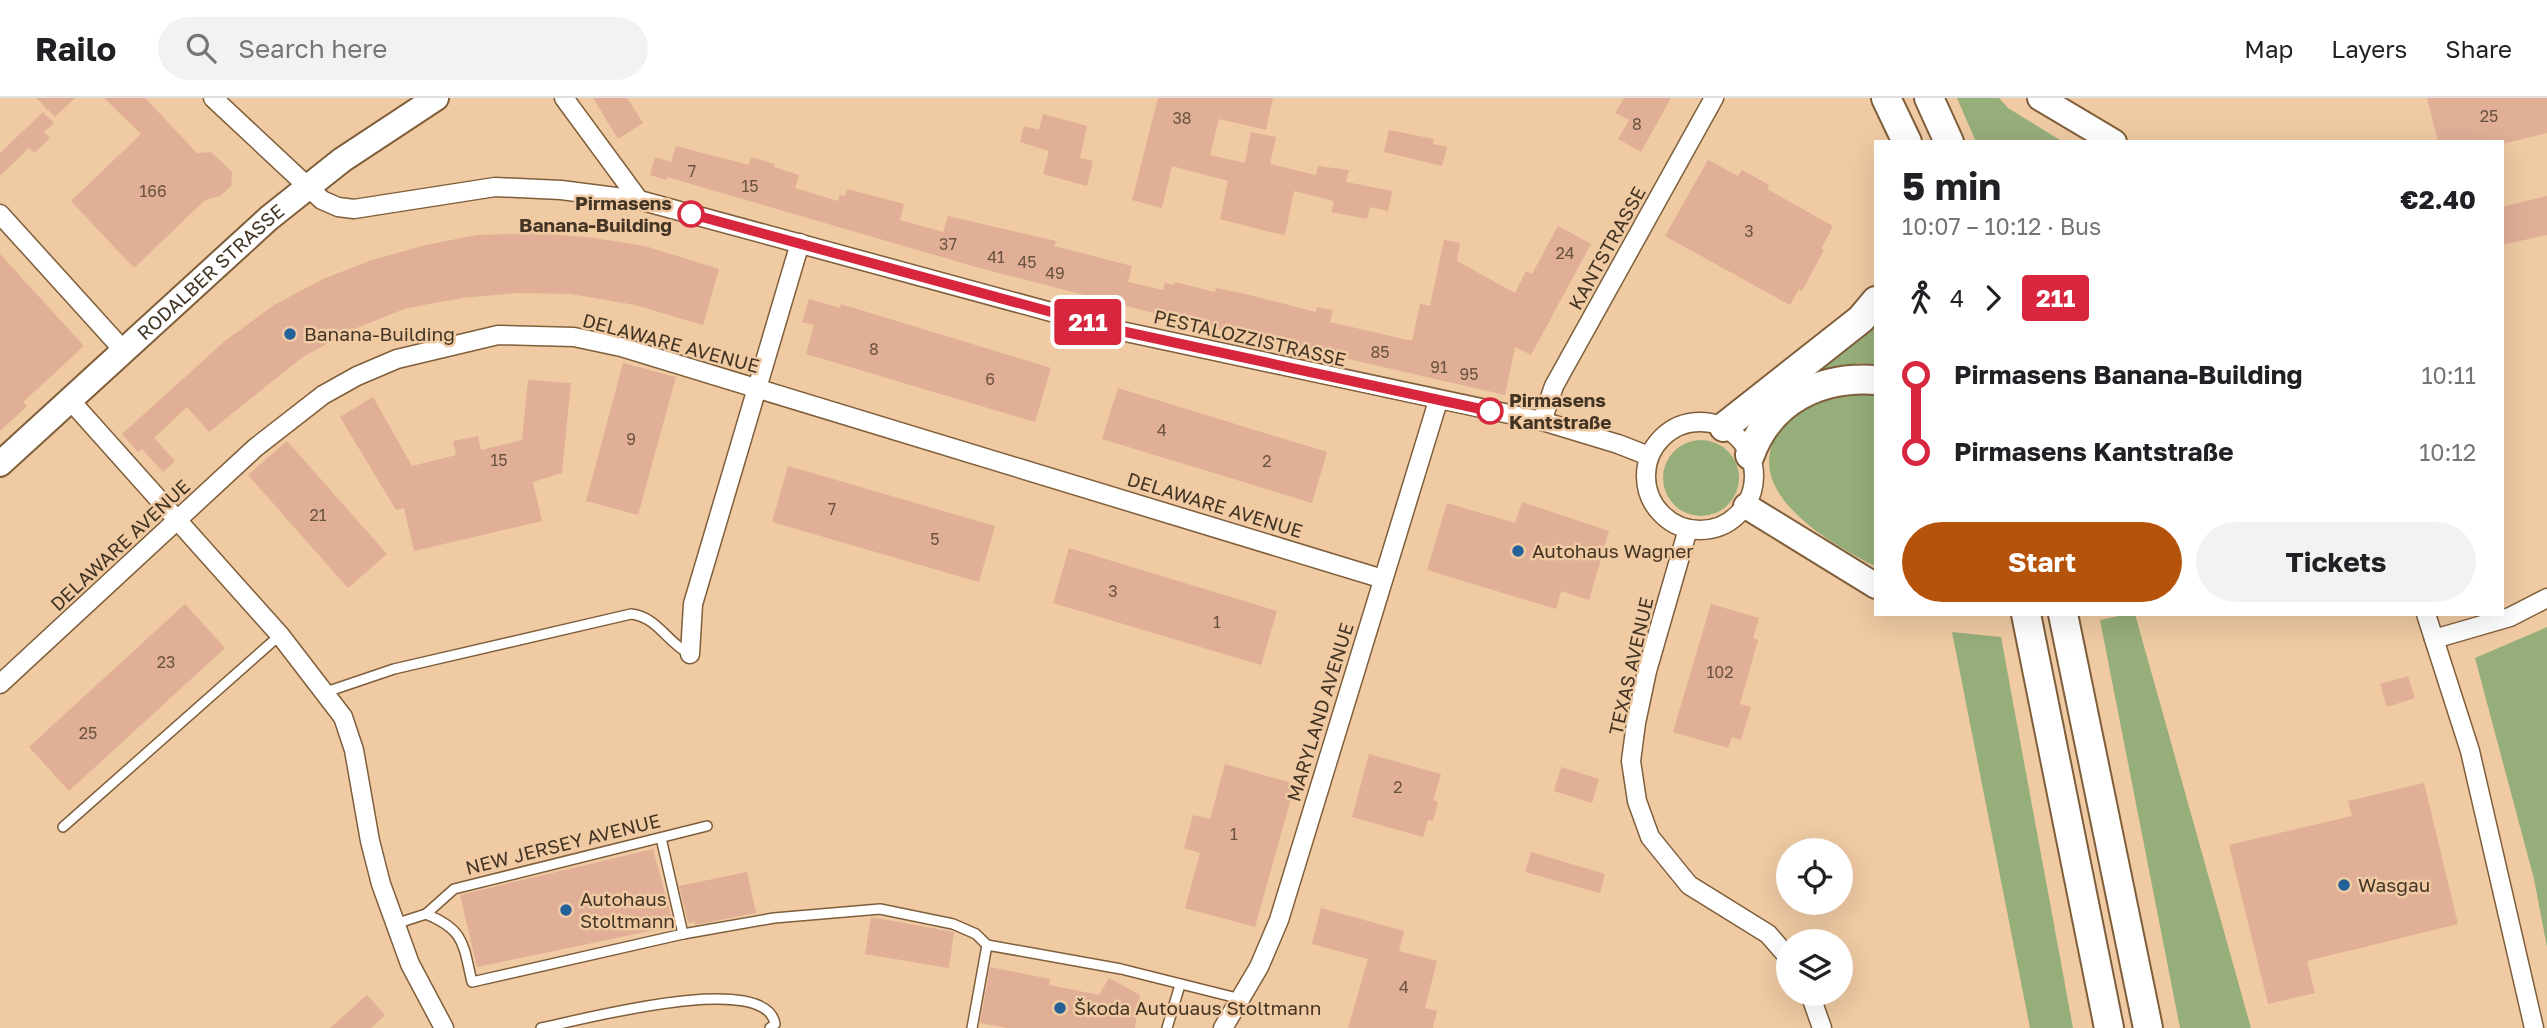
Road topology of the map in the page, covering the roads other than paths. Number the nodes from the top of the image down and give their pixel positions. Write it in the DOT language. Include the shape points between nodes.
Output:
graph roads {
  1 [pos="213,98"];
  2 [pos="436,98"];
  3 [pos="564,98"];
  4 [pos="1713,98"];
  5 [pos="1929,98"];
  6 [pos="2040,98"];
  7 [pos="1948,140"];
  8 [pos="2111,140"];
  9 [pos="306,188"];
  10 [pos="639,200"];
  11 [pos="0,214"];
  12 [pos="800,243"];
  13 [pos="1874,303"];
  14 [pos="125,352"];
  15 [pos="1874,380"];
  16 [pos="757,387"];
  17 [pos="70,400"];
  18 [pos="1438,401"];
  19 [pos="1542,421"];
  20 [pos="1724,427"];
  21 [pos="1750,455"];
  22 [pos="1649,456"];
  23 [pos="0,464"];
  24 [pos="1746,506"];
  25 [pos="178,519"];
  26 [pos="1688,529"];
  27 [pos="1383,579"];
  28 [pos="1874,585"];
  29 [pos="2547,598"];
  30 [pos="2026,616"];
  31 [pos="2065,616"];
  32 [pos="2427,616"];
  33 [pos="280,635"];
  34 [pos="2434,639"];
  35 [pos="690,654"];
  36 [pos="0,684"];
  37 [pos="326,692"];
  38 [pos="708,826"];
  39 [pos="63,827"];
  40 [pos="661,838"];
  41 [pos="426,914"];
  42 [pos="395,924"];
  43 [pos="683,934"];
  44 [pos="1776,943"];
  45 [pos="987,945"];
  46 [pos="1180,985"];
  47 [pos="1241,999"];
  48 [pos="1814,1006"];
  49 [pos="444,1028"];
  50 [pos="541,1028"];
  51 [pos="770,1028"];
  52 [pos="972,1028"];
  53 [pos="1167,1028"];
  54 [pos="1223,1028"];
  55 [pos="1822,1028"];
  56 [pos="2109,1028"];
  57 [pos="2148,1028"];
  58 [pos="2535,1028"];
  1 -- 9 [label="street, PESTALOZZISTRASSE"];
  2 -- 9 [label="main road, RODALBER STRASSE"];
  3 -- 10 [label="street"];
  4 -- 19 [label="street, KANTSTRASSE" via="1554,386"];
  5 -- 7 [label="highway"];
  6 -- 8 [label="main road"];
  9 -- 10 [label="street, PESTALOZZISTRASSE" via="338,207 354,209 495,187"];
  9 -- 14 [label="main road, RODALBER STRASSE"];
  10 -- 12 [label="street, PESTALOZZISTRASSE"];
  11 -- 14 [label="street"];
  12 -- 16 [label="street"];
  12 -- 18 [label="street, PESTALOZZISTRASSE" via="1121,331"];
  13 -- 20 [label="highway" via="1861,319"];
  14 -- 17 [label="main road, RODALBER STRASSE"];
  15 -- 21 [label="highway" via="1830,382 1799,395 1765,426"];
  16 -- 25 [label="street, DELAWARE AVENUE" via="574,337 498,335 449,344 397,359 323,395 255,448"];
  16 -- 27 [label="street, DELAWARE AVENUE"];
  16 -- 35 [label="street" via="693,604"];
  17 -- 23 [label="main road, RODALBER STRASSE"];
  17 -- 25 [label="street"];
  18 -- 19 [label="street, PESTALOZZISTRASSE"];
  18 -- 27 [label="street, MARYLAND AVENUE"];
  19 -- 22 [label="street, PESTALOZZISTRASSE"];
  20 -- 21 [label="street" via="1744,443"];
  20 -- 22 [label="street" via="1707,422 1672,429"];
  21 -- 24 [label="street" via="1755,472"];
  22 -- 26 [label="street" via="1646,479 1652,501 1674,523"];
  24 -- 26 [label="street" via="1720,527"];
  24 -- 28 [label="main road"];
  25 -- 33 [label="street"];
  25 -- 36 [label="street, DELAWARE AVENUE"];
  26 -- 44 [label="street, TEXAS AVENUE" via="1636,723 1631,761 1637,802 1650,837 1689,885"];
  27 -- 47 [label="street, MARYLAND AVENUE" via="1279,920"];
  29 -- 34 [label="street" via="2510,617"];
  30 -- 56 [label="highway"];
  31 -- 57 [label="highway"];
  32 -- 34 [label="street"];
  33 -- 37 [label="street"];
  33 -- 39 [label="lane"];
  34 -- 58 [label="street" via="2487,817"];
  35 -- 37 [label="lane" via="656,623 631,614 394,669"];
  37 -- 42 [label="street" via="349,732 370,841"];
  38 -- 40 [label="lane, NEW JERSEY AVENUE"];
  40 -- 41 [label="lane, NEW JERSEY AVENUE" via="454,889"];
  40 -- 43 [label="lane"];
  41 -- 42 [label="lane, NEW JERSEY AVENUE"];
  41 -- 43 [label="lane" via="448,923 462,941 472,982"];
  42 -- 49 [label="street"];
  43 -- 45 [label="lane" via="774,918 880,909 953,924 976,934"];
  45 -- 46 [label="lane" via="1121,969"];
  45 -- 52 [label="lane"];
  46 -- 47 [label="lane"];
  46 -- 53 [label="lane"];
  47 -- 54 [label="street, MARYLAND AVENUE"];
  48 -- 55 [label="street"];
  50 -- 51 [label="lane" via="666,1003 733,999 768,1011 775,1024"];
}
